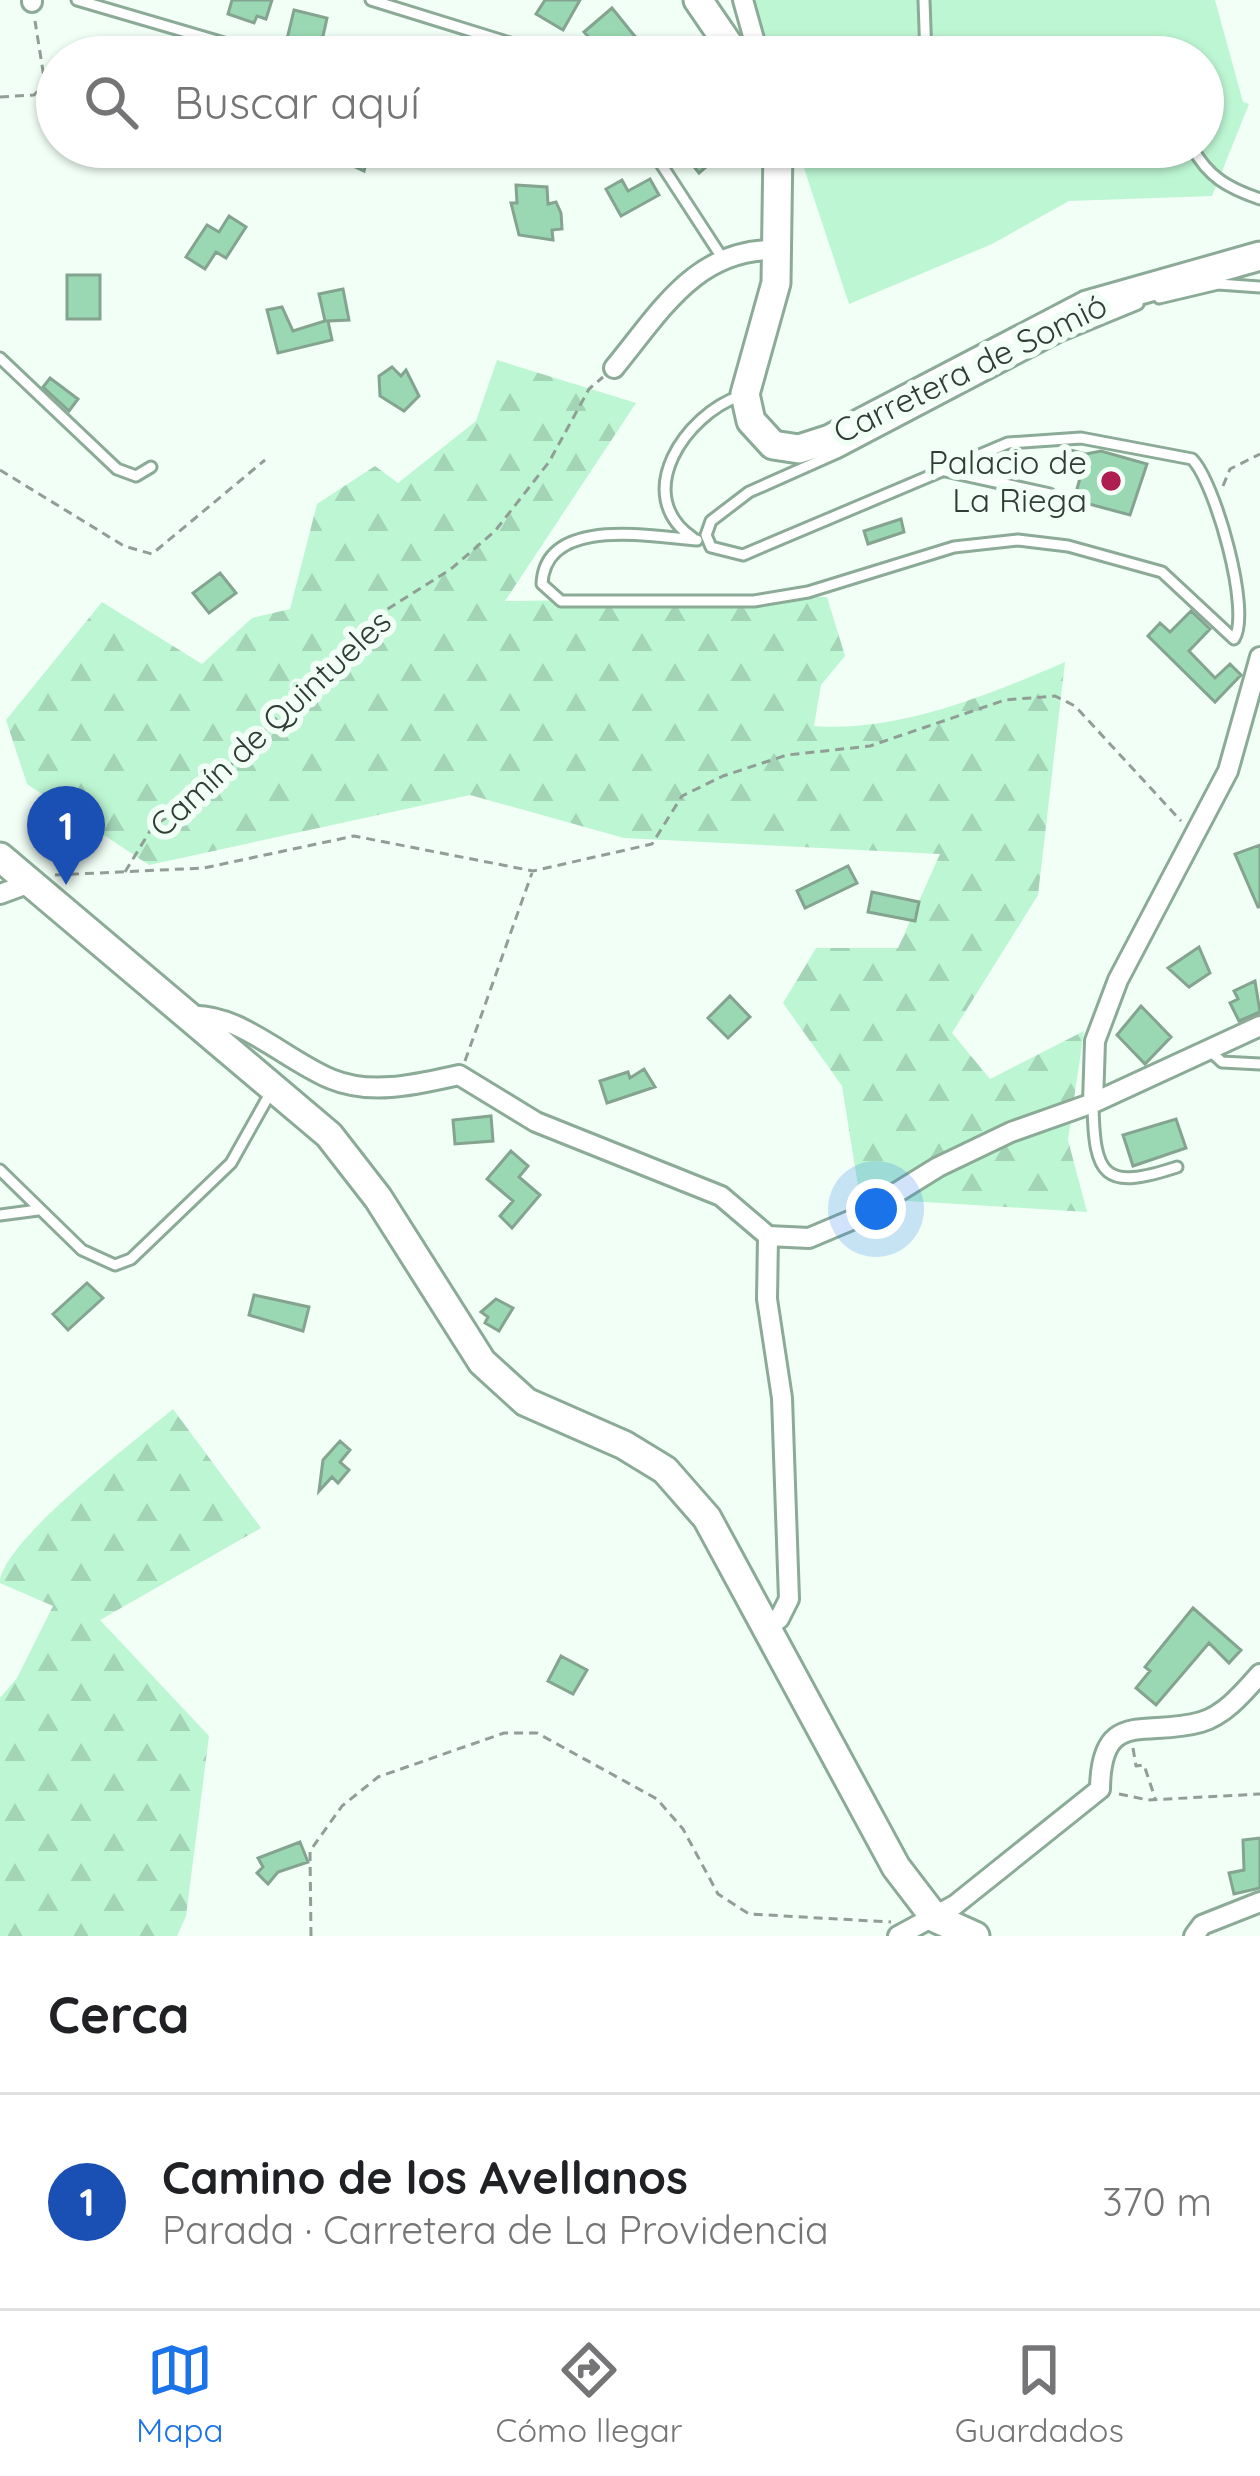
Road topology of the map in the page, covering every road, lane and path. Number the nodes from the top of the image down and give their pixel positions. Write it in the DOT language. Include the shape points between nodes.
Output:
graph roads {
  1 [pos="77,0"];
  2 [pos="371,0"];
  3 [pos="698,0"];
  4 [pos="743,0"];
  5 [pos="924,0"];
  6 [pos="32,1"];
  7 [pos="37,36"];
  8 [pos="200,36"];
  9 [pos="478,36"];
  10 [pos="723,36"];
  11 [pos="753,36"];
  12 [pos="925,36"];
  13 [pos="36,93"];
  14 [pos="0,97"];
  15 [pos="664,168"];
  16 [pos="778,168"];
  17 [pos="1203,168"];
  18 [pos="1260,199"];
  19 [pos="777,250"];
  20 [pos="721,256"];
  21 [pos="1260,256"];
  22 [pos="1260,287"];
  23 [pos="0,358"];
  24 [pos="614,368"];
  25 [pos="745,394"];
  26 [pos="1260,454"];
  27 [pos="265,460"];
  28 [pos="151,467"];
  29 [pos="0,470"];
  30 [pos="941,470"];
  31 [pos="1050,494"];
  32 [pos="1225,502"];
  33 [pos="702,541"];
  34 [pos="1260,657"];
  35 [pos="1255,694"];
  36 [pos="1195,834"];
  37 [pos="0,857"];
  38 [pos="533,872"];
  39 [pos="124,873"];
  40 [pos="30,883"];
  41 [pos="0,894"];
  42 [pos="188,1016"];
  43 [pos="1260,1026"];
  44 [pos="1209,1050"];
  45 [pos="1260,1064"];
  46 [pos="459,1075"];
  47 [pos="274,1086"];
  48 [pos="1093,1103"];
  49 [pos="1177,1168"];
  50 [pos="0,1170"];
  51 [pos="38,1210"];
  52 [pos="0,1215"];
  53 [pos="768,1236"];
  54 [pos="764,1627"];
  55 [pos="1260,1673"];
  56 [pos="1136,1747"];
  57 [pos="1100,1789"];
  58 [pos="1260,1795"];
  59 [pos="1156,1800"];
  60 [pos="1260,1902"];
  61 [pos="935,1918"];
  62 [pos="904,1933"];
  63 [pos="311,1936"];
  64 [pos="974,1936"];
  65 [pos="1194,1936"];
  1 -- 8 [label="lane"];
  2 -- 9 [label="lane"];
  3 -- 10 [label="street"];
  4 -- 11 [label="street"];
  5 -- 12 [label="lane"];
  6 -- 7 [label="path"];
  13 -- 14 [label="path"];
  15 -- 20 [label="lane"];
  16 -- 19 [label="street"];
  17 -- 18 [label="lane"];
  19 -- 20 [label="street"];
  19 -- 25 [label="street" via="776,284"];
  20 -- 24 [label="street" via="673,296"];
  21 -- 25 [label="street, Carretera de Somió" via="1087,305 799,448 773,445 752,421"];
  22 -- 33 [label="lane" via="1200,288 1060,335 749,492 711,521"];
  23 -- 28 [label="lane" via="117,469 136,476"];
  24 -- 39 [label="path, Camín de Quintueles" via="589,389 549,462 495,531 375,617 202,795 153,826"];
  25 -- 33 [label="lane" via="700,416 663,482 668,511"];
  26 -- 32 [label="path" via="1230,469"];
  27 -- 29 [label="path" via="152,554 124,546"];
  30 -- 31 [label="lane"];
  30 -- 33 [label="lane" via="743,555"];
  30 -- 33 [label="lane" via="1044,437 1192,460 1230,557 1240,629 1234,639 1162,572 1018,540 954,547 754,601 561,601 542,584 553,555 584,538"];
  34 -- 35 [label="street"];
  35 -- 36 [label="street"];
  36 -- 38 [label="path" via="1075,706 1055,696 1005,700 871,746 787,755 723,776 682,796 652,844"];
  36 -- 48 [label="street" via="1095,1041"];
  37 -- 40 [label="street"];
  38 -- 39 [label="path" via="354,836 204,868"];
  38 -- 46 [label="path"];
  39 -- 40 [label="path"];
  40 -- 41 [label="street"];
  40 -- 42 [label="street"];
  42 -- 46 [label="street" via="213,1013 334,1081 393,1089"];
  42 -- 47 [label="street"];
  43 -- 44 [label="street"];
  44 -- 45 [label="lane" via="1222,1062"];
  44 -- 48 [label="street"];
  46 -- 53 [label="street" via="536,1122 721,1196"];
  47 -- 51 [label="lane" via="231,1163 131,1259 104,1262"];
  47 -- 54 [label="street" via="355,1166 482,1362 526,1402 665,1470 707,1518"];
  48 -- 49 [label="lane" via="1098,1163 1111,1176 1131,1182"];
  48 -- 53 [label="street" via="1011,1132 809,1238"];
  50 -- 51 [label="lane"];
  51 -- 52 [label="lane"];
  53 -- 54 [label="street" via="789,1599"];
  54 -- 61 [label="street" via="896,1867"];
  55 -- 57 [label="street" via="1202,1722 1129,1729 1108,1742"];
  56 -- 59 [label="path" via="1136,1766 1144,1765"];
  57 -- 59 [label="path"];
  57 -- 61 [label="street"];
  58 -- 59 [label="path"];
  60 -- 65 [label="street" via="1202,1925"];
  61 -- 62 [label="street"];
  61 -- 64 [label="street"];
  62 -- 63 [label="path" via="884,1919 732,1907 656,1798 537,1733 504,1733 378,1777 342,1806 310,1851"];
}
